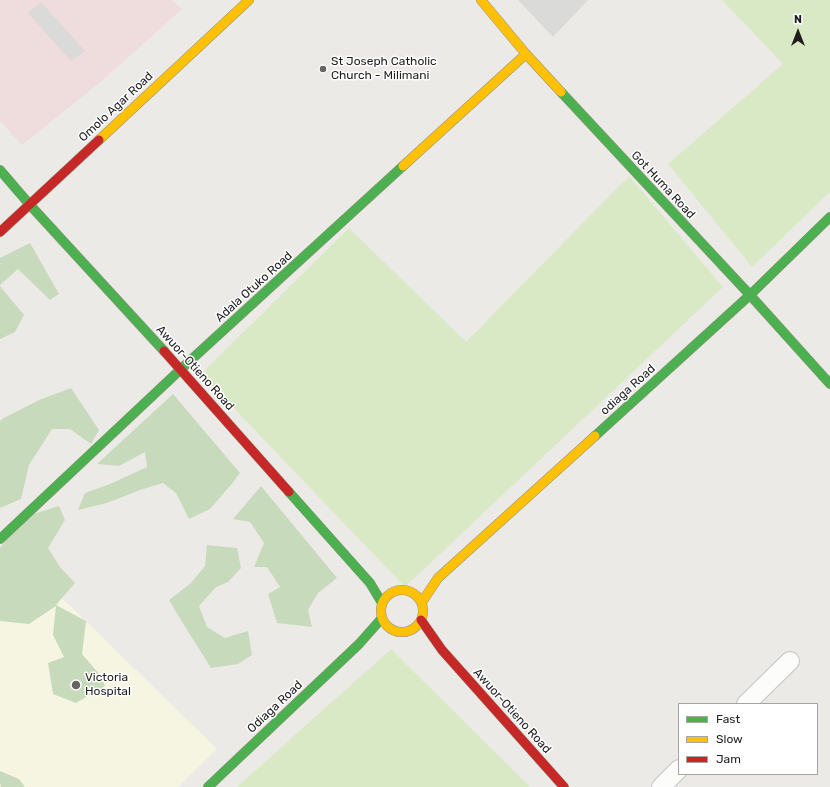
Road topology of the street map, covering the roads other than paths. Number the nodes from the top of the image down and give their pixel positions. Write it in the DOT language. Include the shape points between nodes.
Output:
graph roads {
  1 [pos="249,0"];
  2 [pos="481,0"];
  3 [pos="526,54"];
  4 [pos="0,170"];
  5 [pos="30,205"];
  6 [pos="830,217"];
  7 [pos="0,232"];
  8 [pos="750,295"];
  9 [pos="181,369"];
  10 [pos="830,384"];
  11 [pos="0,539"];
  12 [pos="438,578"];
  13 [pos="370,583"];
  14 [pos="394,591"];
  15 [pos="412,592"];
  16 [pos="422,602"];
  17 [pos="382,603"];
  18 [pos="382,618"];
  19 [pos="421,620"];
  20 [pos="413,629"];
  21 [pos="384,632"];
  22 [pos="359,644"];
  23 [pos="442,650"];
  24 [pos="790,661"];
  25 [pos="747,703"];
  26 [pos="678,770"];
  27 [pos="208,787"];
  28 [pos="564,787"];
  29 [pos="661,787"];
  1 -- 5 [label="main road, Omolo Agar Road"];
  2 -- 3 [label="main road, Got Huma Road"];
  3 -- 8 [label="main road, Got Huma Road"];
  3 -- 9 [label="main road, Adala Otuko Road"];
  4 -- 5 [label="main road, Awuor-Otieno Road"];
  5 -- 7 [label="main road, Omolo Agar Road"];
  5 -- 9 [label="main road, Awuor-Otieno Road"];
  6 -- 8 [label="main road, odiaga Road"];
  8 -- 10 [label="main road, Got Huma Road"];
  8 -- 12 [label="main road, odiaga Road"];
  9 -- 11 [label="main road, Adala Otuko Road"];
  9 -- 13 [label="main road, Awuor-Otieno Road"];
  12 -- 15 [label="main road"];
  12 -- 16 [label="main road"];
  13 -- 14 [label="main road"];
  13 -- 17 [label="main road, Awuor-Otieno Road"];
  14 -- 15 [label="main road" via="400,589"];
  14 -- 17 [label="main road"];
  15 -- 16 [label="main road"];
  16 -- 19 [label="main road" via="424,614"];
  17 -- 18 [label="main road"];
  18 -- 21 [label="main road" via="385,624"];
  18 -- 22 [label="main road, Odiaga Road"];
  19 -- 20 [label="main road"];
  19 -- 23 [label="main road, Awuor-Otieno Road"];
  20 -- 21 [label="main road" via="406,632"];
  20 -- 23 [label="main road, Awuor-Otieno Road"];
  21 -- 22 [label="main road, Odiaga Road"];
  22 -- 27 [label="main road, Odiaga Road"];
  23 -- 28 [label="main road, Awuor-Otieno Road"];
  24 -- 25 [label="street"];
  26 -- 29 [label="street"];
}
